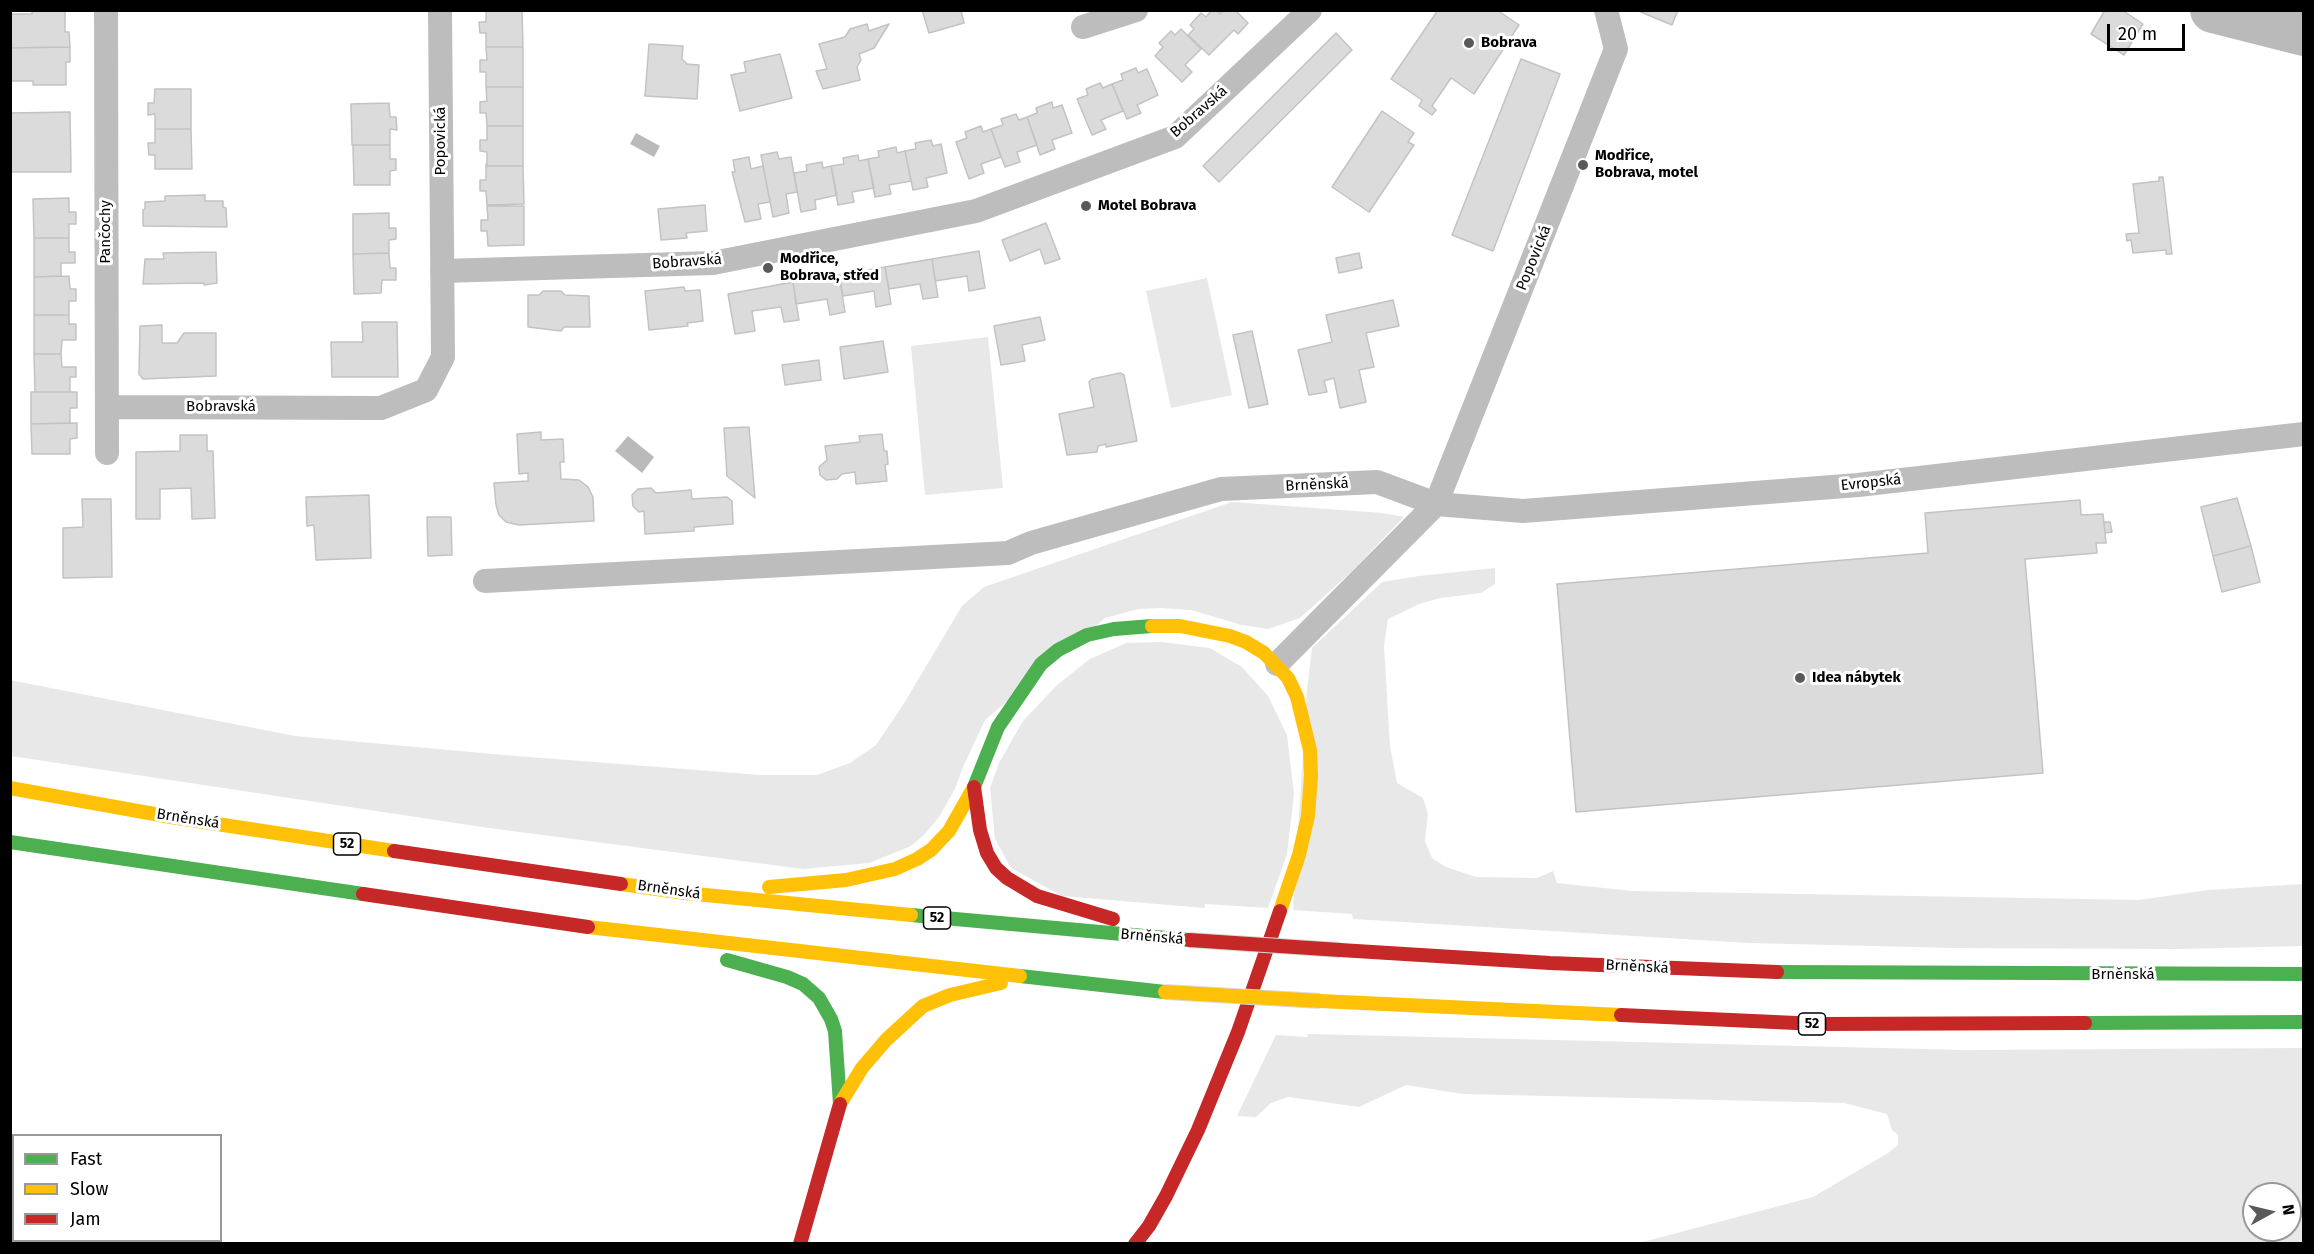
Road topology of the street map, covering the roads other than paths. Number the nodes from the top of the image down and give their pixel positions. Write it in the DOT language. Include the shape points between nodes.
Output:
graph roads {
  1 [pos="106,10"];
  2 [pos="440,10"];
  3 [pos="1136,10"];
  4 [pos="1310,10"];
  5 [pos="1606,10"];
  6 [pos="1083,27"];
  7 [pos="442,271"];
  8 [pos="107,407"];
  9 [pos="2304,434"];
  10 [pos="106,453"];
  11 [pos="1436,504"];
  12 [pos="484,581"];
  13 [pos="1277,664"];
  14 [pos="10,788"];
  15 [pos="974,788"];
  16 [pos="10,842"];
  17 [pos="685,893"];
  18 [pos="630,933"];
  19 [pos="1190,940"];
  20 [pos="2304,974"];
  21 [pos="1026,978"];
  22 [pos="2304,1022"];
  23 [pos="840,1104"];
  24 [pos="800,1244"];
  25 [pos="1135,1244"];
  1 -- 8 [label="street, Pančochy"];
  2 -- 7 [label="street, Popovická"];
  3 -- 6 [label="street"];
  4 -- 7 [label="street, Bobravská" via="1175,136 976,211 713,263"];
  5 -- 11 [label="street, Popovická" via="1616,49"];
  7 -- 8 [label="street, Bobravská" via="442,357 426,390 381,408"];
  8 -- 10 [label="street, Pančochy"];
  9 -- 11 [label="street, Evropská" via="1846,486 1523,511"];
  11 -- 12 [label="street, Brněnská" via="1377,482 1221,489 1008,553"];
  11 -- 13 [label="street"];
  13 -- 15 [label="main road" via="1246,642 1180,626 1114,629 1087,635 1058,650 1028,681 998,727"];
  13 -- 25 [label="main road" via="1297,697 1310,750 1311,793 1299,855 1238,1032 1198,1130 1166,1196"];
  14 -- 17 [label="main road, Brněnská / 52" via="317,840"];
  15 -- 17 [label="main road" via="941,840 917,859 895,869 846,880"];
  15 -- 19 [label="main road" via="987,853 996,868 1021,888 1059,904"];
  16 -- 18 [label="main road, 52"];
  17 -- 19 [label="main road, Brněnská / 52"];
  18 -- 21 [label="main road, 52"];
  18 -- 23 [label="main road" via="787,977 811,990 835,1031"];
  19 -- 20 [label="main road, Brněnská / 52, bridge" via="1572,964 1816,973"];
  21 -- 22 [label="main road, 52, bridge" via="1165,992 1818,1024"];
  21 -- 23 [label="main road" via="950,995 923,1006 862,1068"];
  23 -- 24 [label="main road"];
}
